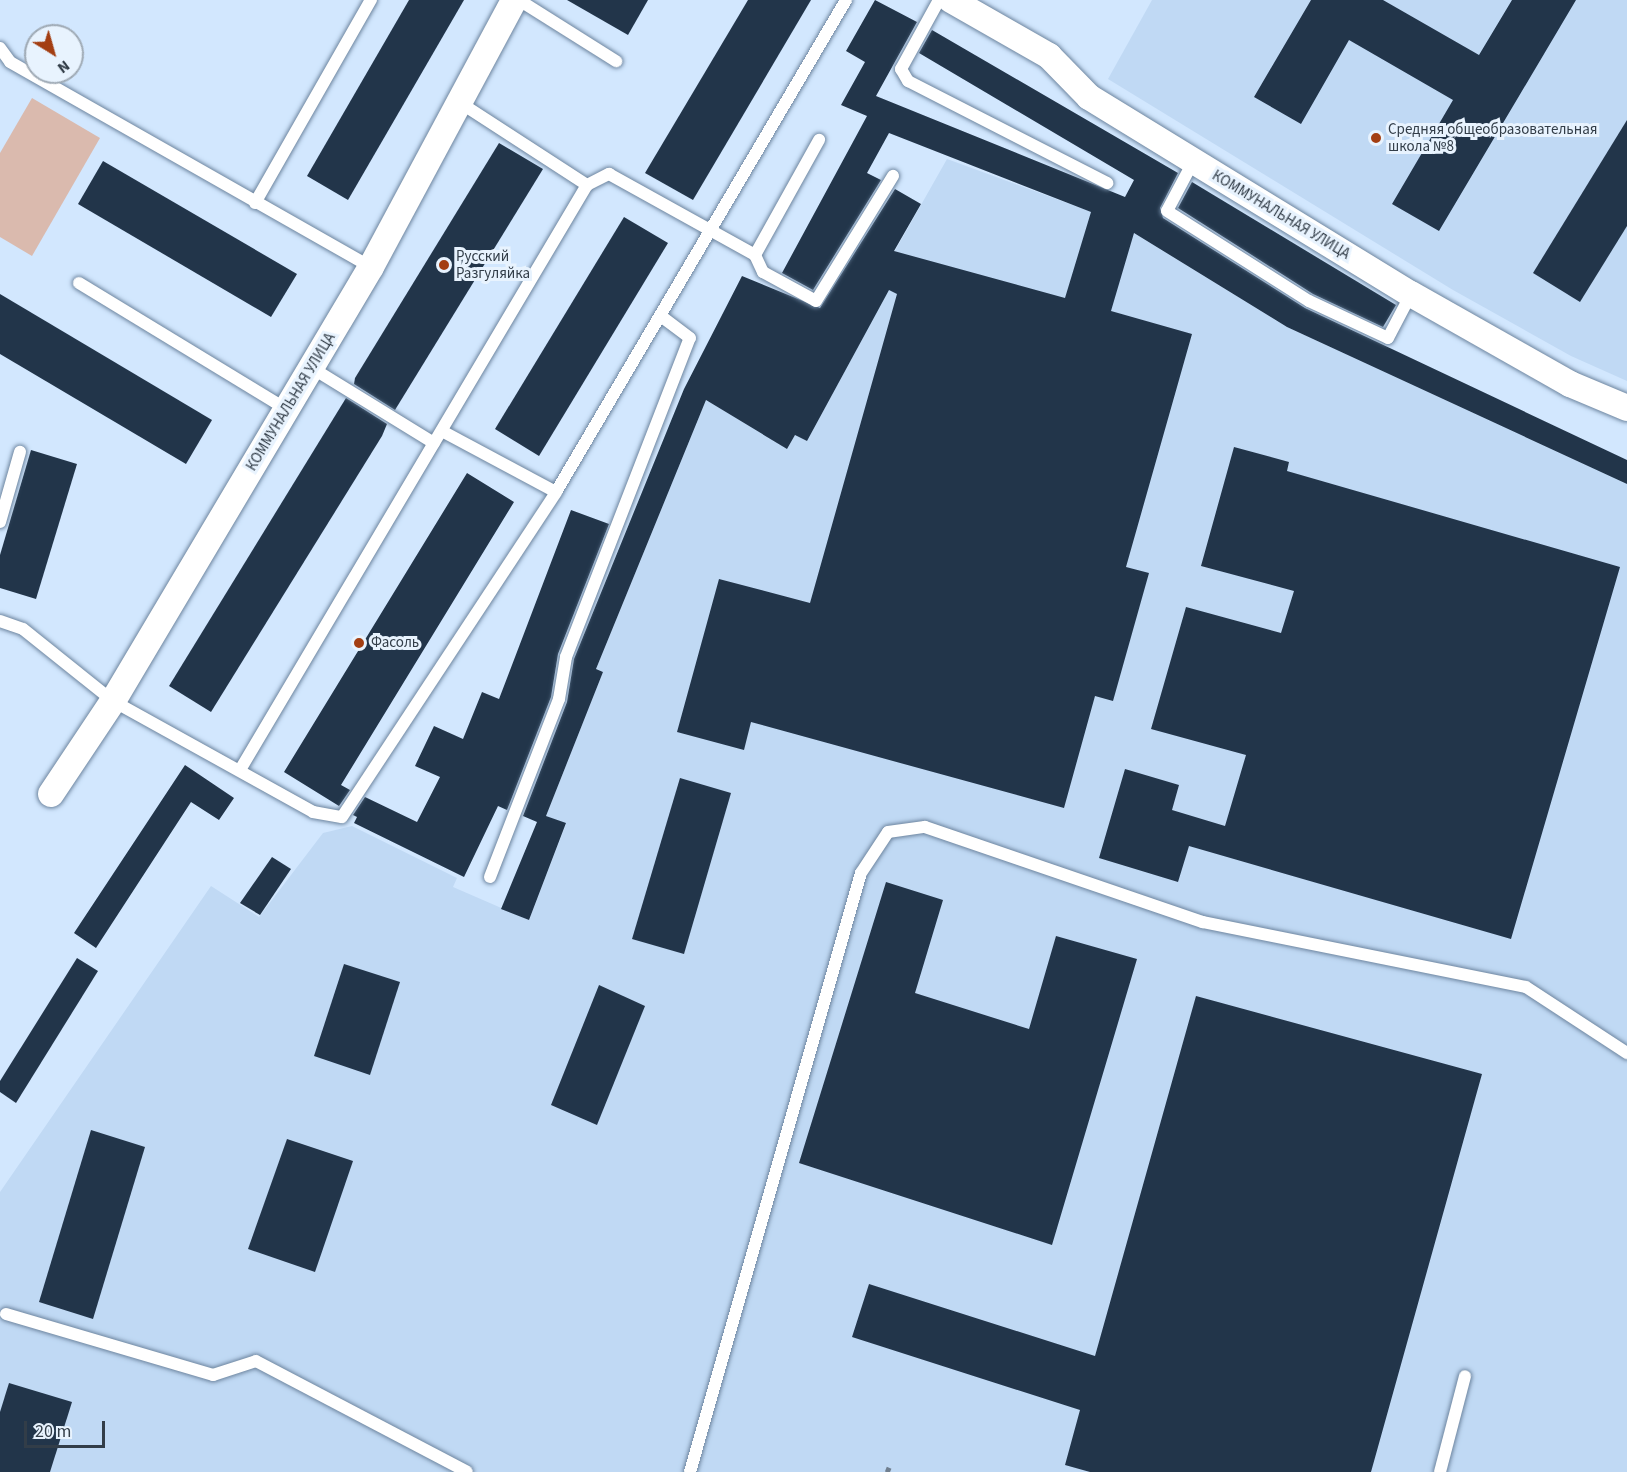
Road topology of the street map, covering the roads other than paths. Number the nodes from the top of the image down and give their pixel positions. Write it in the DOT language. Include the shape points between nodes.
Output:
graph roads {
  1 [pos="371,0"];
  2 [pos="514,0"];
  3 [pos="519,0"];
  4 [pos="846,0"];
  5 [pos="939,0"];
  6 [pos="951,0"];
  7 [pos="0,48"];
  8 [pos="616,61"];
  9 [pos="459,102"];
  10 [pos="819,140"];
  11 [pos="1193,162"];
  12 [pos="893,176"];
  13 [pos="1107,183"];
  14 [pos="587,185"];
  15 [pos="255,202"];
  16 [pos="711,228"];
  17 [pos="755,255"];
  18 [pos="371,267"];
  19 [pos="80,283"];
  20 [pos="1411,294"];
  21 [pos="661,316"];
  22 [pos="312,368"];
  23 [pos="1627,408"];
  24 [pos="286,409"];
  25 [pos="442,430"];
  26 [pos="434,443"];
  27 [pos="20,452"];
  28 [pos="556,492"];
  29 [pos="0,522"];
  30 [pos="0,621"];
  31 [pos="113,700"];
  32 [pos="240,770"];
  33 [pos="51,794"];
  34 [pos="490,878"];
  35 [pos="1627,1053"];
  36 [pos="6,1314"];
  37 [pos="1466,1376"];
  38 [pos="467,1472"];
  39 [pos="690,1472"];
  40 [pos="1440,1472"];
  1 -- 15 [label="lane"];
  2 -- 9 [label="street, КОММУНАЛЬНАЯ УЛИЦА"];
  3 -- 8 [label="lane"];
  4 -- 16 [label="lane"];
  5 -- 13 [label="lane" via="901,69 908,81"];
  6 -- 11 [label="street, КОММУНАЛЬНАЯ УЛИЦА" via="1049,56 1089,98"];
  7 -- 15 [label="lane" via="10,62"];
  9 -- 14 [label="lane"];
  9 -- 18 [label="street, КОММУНАЛЬНАЯ УЛИЦА"];
  10 -- 17 [label="lane"];
  11 -- 20 [label="street, КОММУНАЛЬНАЯ УЛИЦА"];
  11 -- 20 [label="lane" via="1167,211 1309,301 1388,338"];
  12 -- 17 [label="lane" via="816,301 763,272"];
  14 -- 16 [label="lane" via="609,174"];
  14 -- 25 [label="lane"];
  15 -- 18 [label="lane"];
  16 -- 17 [label="lane"];
  16 -- 21 [label="lane"];
  18 -- 22 [label="street, КОММУНАЛЬНАЯ УЛИЦА"];
  19 -- 24 [label="lane"];
  20 -- 23 [label="street, КОММУНАЛЬНАЯ УЛИЦА" via="1569,384"];
  21 -- 28 [label="lane"];
  21 -- 34 [label="lane" via="690,338 566,657 559,699"];
  22 -- 24 [label="street, КОММУНАЛЬНАЯ УЛИЦА"];
  22 -- 26 [label="lane"];
  24 -- 31 [label="street, КОММУНАЛЬНАЯ УЛИЦА"];
  25 -- 26 [label="lane"];
  25 -- 28 [label="lane"];
  26 -- 32 [label="lane"];
  27 -- 29 [label="lane"];
  28 -- 32 [label="lane" via="342,818 313,812"];
  30 -- 31 [label="lane" via="22,629"];
  31 -- 32 [label="lane"];
  31 -- 33 [label="street, КОММУНАЛЬНАЯ УЛИЦА"];
  35 -- 39 [label="lane" via="1526,987 1203,922 924,827 888,832 861,873"];
  36 -- 38 [label="lane" via="213,1375 256,1361"];
  37 -- 40 [label="lane"];
}
